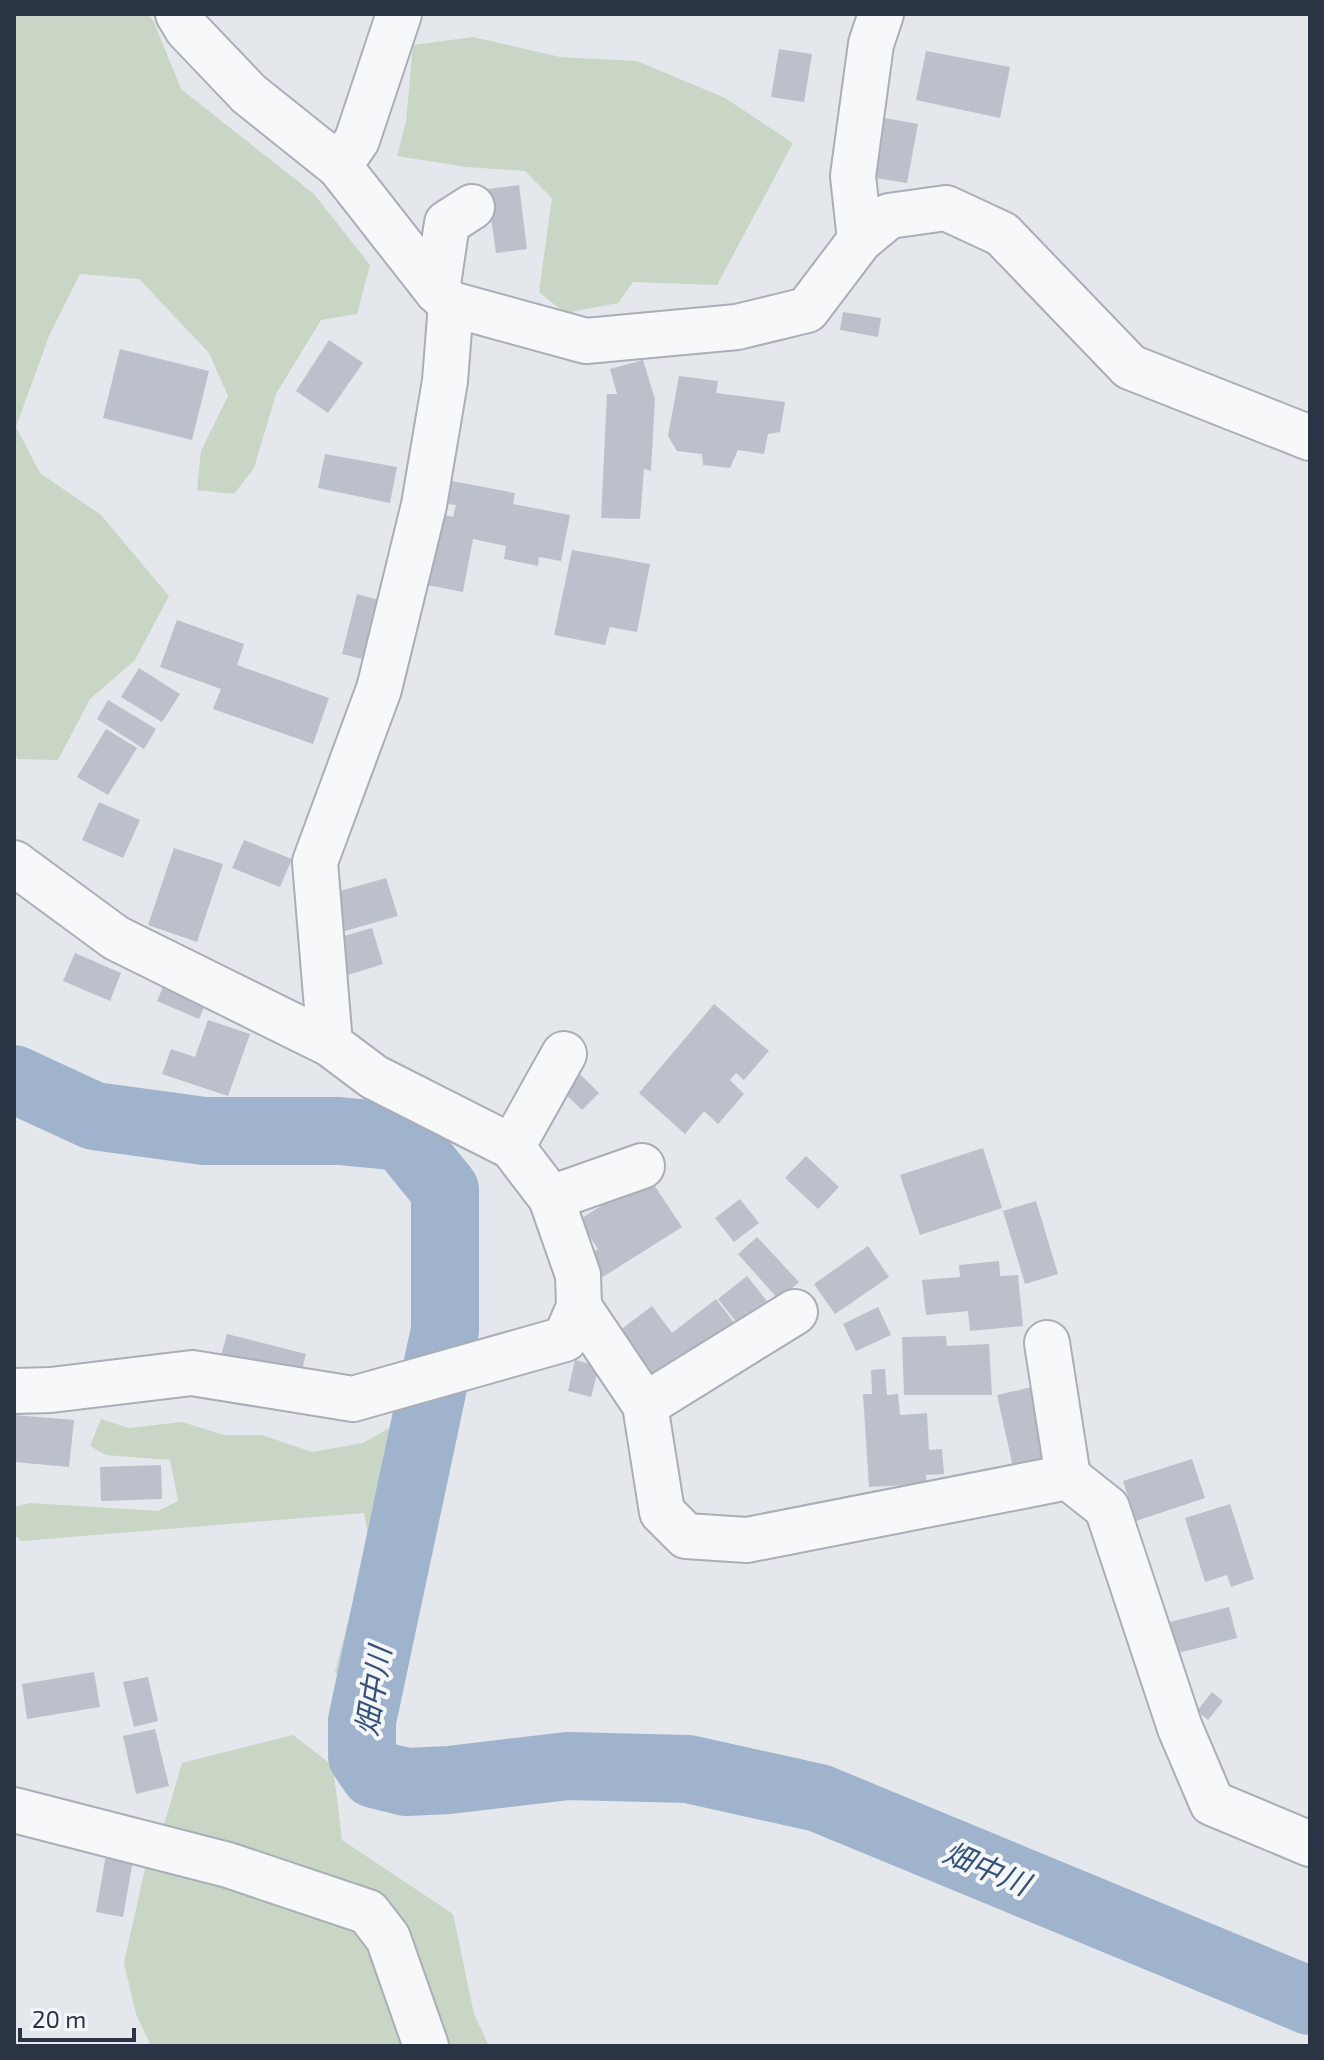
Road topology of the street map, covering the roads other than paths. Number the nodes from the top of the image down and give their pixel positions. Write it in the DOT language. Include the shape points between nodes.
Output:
graph roads {
  1 [pos="178,14"];
  2 [pos="399,14"];
  3 [pos="881,14"];
  4 [pos="339,166"];
  5 [pos="472,207"];
  6 [pos="860,240"];
  7 [pos="444,298"];
  8 [pos="1310,438"];
  9 [pos="14,863"];
  10 [pos="330,1044"];
  11 [pos="564,1054"];
  12 [pos="512,1147"];
  13 [pos="642,1166"];
  14 [pos="551,1198"];
  15 [pos="579,1307"];
  16 [pos="795,1312"];
  17 [pos="1047,1343"];
  18 [pos="14,1391"];
  19 [pos="645,1405"];
  20 [pos="1068,1477"];
  21 [pos="14,1810"];
  22 [pos="1310,1844"];
  23 [pos="426,2046"];
  1 -- 4 [label="street" via="249,94"];
  2 -- 4 [label="street" via="357,140"];
  3 -- 6 [label="street" via="871,44 853,176"];
  4 -- 7 [label="street"];
  5 -- 7 [label="street" via="447,223"];
  6 -- 7 [label="street" via="807,310 737,327 586,341"];
  6 -- 8 [label="street" via="889,216 946,208 1002,234 1130,367"];
  7 -- 10 [label="street" via="445,381 424,505 379,689 315,862"];
  9 -- 10 [label="street" via="116,938"];
  10 -- 12 [label="street" via="374,1077"];
  11 -- 12 [label="street"];
  12 -- 14 [label="street"];
  13 -- 14 [label="street"];
  14 -- 15 [label="street" via="578,1275"];
  15 -- 18 [label="street" via="565,1339 353,1399 192,1373"];
  15 -- 19 [label="street"];
  16 -- 19 [label="street"];
  17 -- 20 [label="street"];
  19 -- 20 [label="street" via="662,1512 686,1536 747,1540"];
  20 -- 22 [label="street" via="1107,1508 1180,1728 1212,1803"];
  21 -- 23 [label="street" via="228,1865 368,1912 388,1938"];
}
